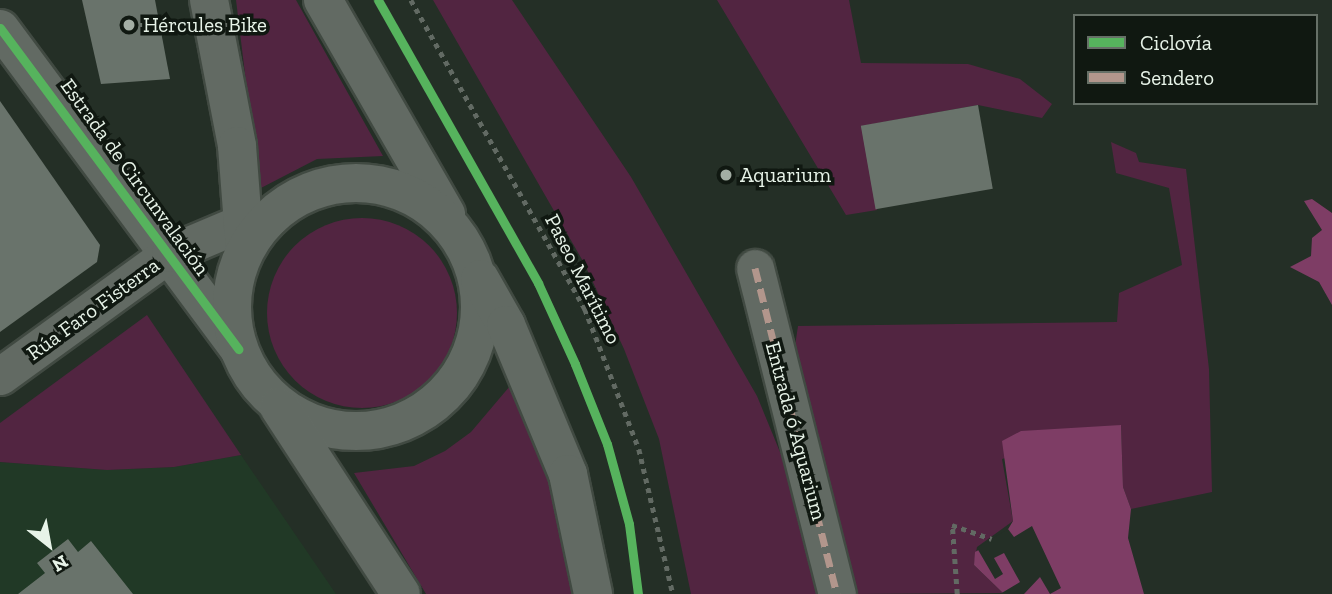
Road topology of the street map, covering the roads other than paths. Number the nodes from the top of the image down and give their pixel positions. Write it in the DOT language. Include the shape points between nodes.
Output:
graph roads {
  1 [pos="209,0"];
  2 [pos="323,0"];
  3 [pos="0,28"];
  4 [pos="12,64"];
  5 [pos="252,231"];
  6 [pos="170,253"];
  7 [pos="469,257"];
  8 [pos="755,268"];
  9 [pos="238,349"];
  10 [pos="0,376"];
  11 [pos="278,405"];
  12 [pos="401,594"];
  13 [pos="593,594"];
  14 [pos="837,594"];
  1 -- 5 [label="main road"];
  2 -- 7 [label="main road"];
  3 -- 4 [label="street, Estrada de Circunvalación"];
  4 -- 6 [label="street, Estrada de Circunvalación"];
  5 -- 6 [label="street, Rúa Faro Fisterra"];
  5 -- 7 [label="main road" via="298,197 333,185 370,183 416,199 437,212"];
  5 -- 9 [label="main road" via="233,281 231,314"];
  6 -- 9 [label="street, Estrada de Circunvalación"];
  6 -- 10 [label="street, Rúa Faro Fisterra"];
  7 -- 11 [label="main road" via="481,313 473,351 454,385 425,412 389,428 350,433 312,424"];
  7 -- 13 [label="main road" via="506,325 568,474"];
  8 -- 14 [label="street, Entrada ó Aquarium"];
  9 -- 11 [label="main road" via="253,379"];
  11 -- 12 [label="main road"];
}
